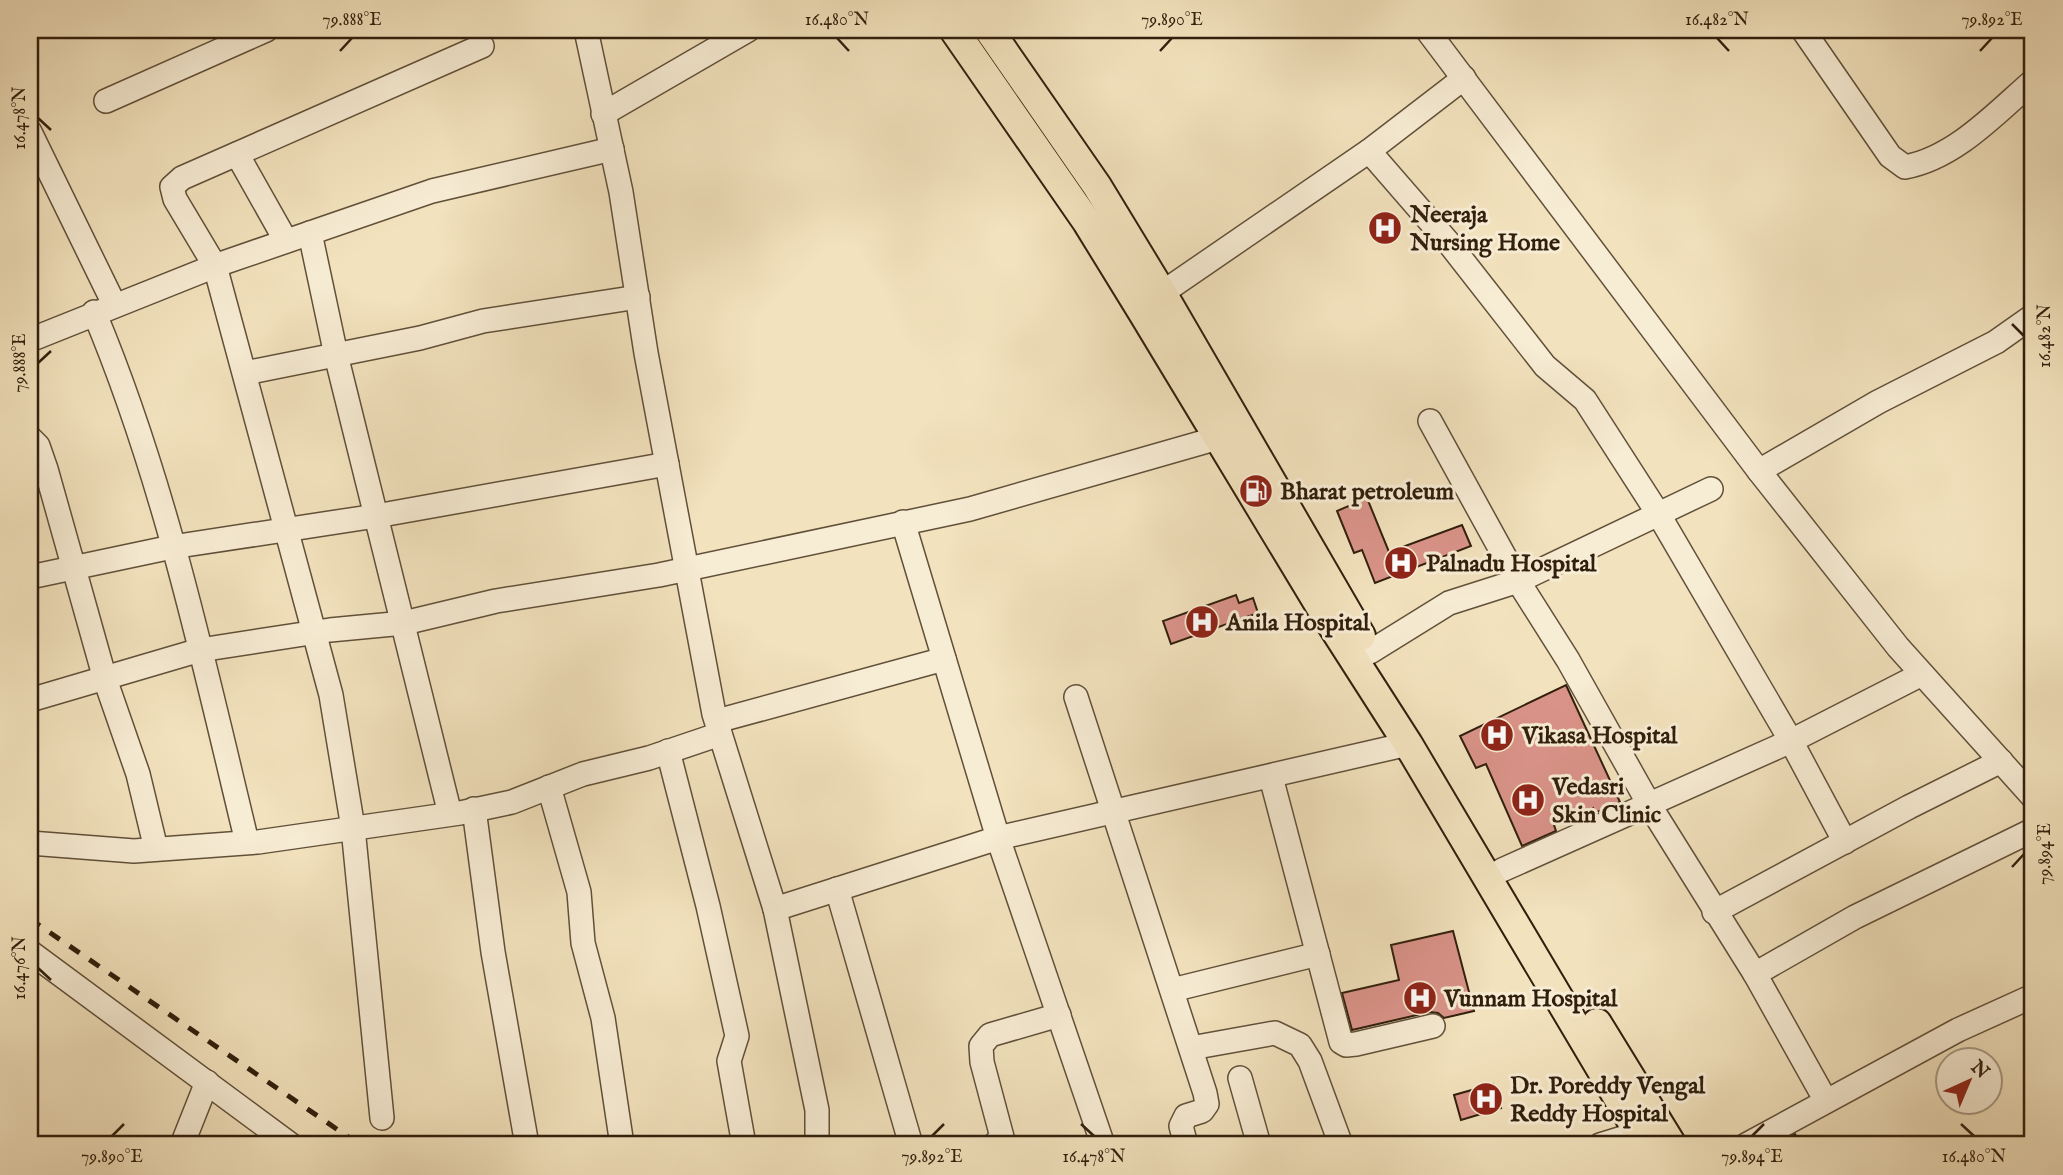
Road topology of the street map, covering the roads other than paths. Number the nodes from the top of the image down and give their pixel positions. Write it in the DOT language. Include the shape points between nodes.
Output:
graph roads {
  1 [pos="266,30"];
  2 [pos="586,30"];
  3 [pos="748,30"];
  4 [pos="954,30"];
  5 [pos="989,30"];
  6 [pos="1427,30"];
  7 [pos="1803,30"];
  8 [pos="482,46"];
  9 [pos="1464,78"];
  10 [pos="2033,81"];
  11 [pos="106,101"];
  12 [pos="603,114"];
  13 [pos="30,132"];
  14 [pos="612,149"];
  15 [pos="1369,151"];
  16 [pos="237,154"];
  17 [pos="310,233"];
  18 [pos="286,241"];
  19 [pos="215,266"];
  20 [pos="1162,293"];
  21 [pos="638,297"];
  22 [pos="104,308"];
  23 [pos="2033,316"];
  24 [pos="30,340"];
  25 [pos="336,355"];
  26 [pos="245,373"];
  27 [pos="1430,421"];
  28 [pos="30,438"];
  29 [pos="1219,438"];
  30 [pos="667,464"];
  31 [pos="1759,471"];
  32 [pos="1711,489"];
  33 [pos="1659,515"];
  34 [pos="376,516"];
  35 [pos="903,522"];
  36 [pos="285,530"];
  37 [pos="172,547"];
  38 [pos="75,565"];
  39 [pos="687,569"];
  40 [pos="30,577"];
  41 [pos="1518,581"];
  42 [pos="404,623"];
  43 [pos="313,633"];
  44 [pos="200,650"];
  45 [pos="1370,652"];
  46 [pos="944,659"];
  47 [pos="1922,674"];
  48 [pos="105,679"];
  49 [pos="1076,697"];
  50 [pos="30,700"];
  51 [pos="718,727"];
  52 [pos="1791,741"];
  53 [pos="1408,744"];
  54 [pos="668,751"];
  55 [pos="2001,761"];
  56 [pos="1271,778"];
  57 [pos="550,787"];
  58 [pos="2033,797"];
  59 [pos="1650,806"];
  60 [pos="474,809"];
  61 [pos="1115,810"];
  62 [pos="450,814"];
  63 [pos="353,828"];
  64 [pos="2033,830"];
  65 [pos="998,838"];
  66 [pos="247,842"];
  67 [pos="1845,842"];
  68 [pos="30,843"];
  69 [pos="156,849"];
  70 [pos="1502,870"];
  71 [pos="838,889"];
  72 [pos="775,909"];
  73 [pos="1714,912"];
  74 [pos="30,952"];
  75 [pos="1318,954"];
  76 [pos="1755,974"];
  77 [pos="1172,990"];
  78 [pos="2033,996"];
  79 [pos="1059,1015"];
  80 [pos="1433,1026"];
  81 [pos="1191,1048"];
  82 [pos="1240,1079"];
  83 [pos="206,1082"];
  84 [pos="1826,1101"];
  85 [pos="382,1118"];
  86 [pos="1642,1139"];
  87 [pos="287,1144"];
  88 [pos="181,1145"];
  89 [pos="527,1145"];
  90 [pos="622,1145"];
  91 [pos="744,1145"];
  92 [pos="817,1145"];
  93 [pos="911,1145"];
  94 [pos="994,1145"];
  95 [pos="1103,1145"];
  96 [pos="1186,1145"];
  97 [pos="1259,1145"];
  98 [pos="1341,1145"];
  99 [pos="1600,1145"];
  100 [pos="1672,1145"];
  101 [pos="1746,1145"];
  1 -- 11 [label="street"];
  2 -- 12 [label="street"];
  3 -- 12 [label="street"];
  4 -- 29 [label="main road" via="1087,222"];
  5 -- 20 [label="main road" via="1090,176"];
  6 -- 9 [label="street"];
  7 -- 10 [label="street" via="1890,156 1905,167 1923,164 1968,136"];
  8 -- 16 [label="street"];
  9 -- 15 [label="street"];
  9 -- 31 [label="street"];
  12 -- 14 [label="street"];
  13 -- 22 [label="street"];
  14 -- 17 [label="street" via="432,191"];
  14 -- 21 [label="street"];
  15 -- 20 [label="street"];
  15 -- 33 [label="street" via="1545,366 1586,400"];
  16 -- 18 [label="street"];
  16 -- 19 [label="street" via="182,177 172,187 175,200"];
  17 -- 18 [label="street"];
  17 -- 25 [label="street"];
  18 -- 19 [label="street"];
  19 -- 22 [label="street"];
  19 -- 26 [label="street"];
  20 -- 45 [label="main road"];
  21 -- 25 [label="street" via="483,321"];
  21 -- 30 [label="street"];
  22 -- 24 [label="street"];
  22 -- 37 [label="street"];
  23 -- 31 [label="street" via="1996,342 1878,402"];
  25 -- 26 [label="street"];
  25 -- 34 [label="street"];
  26 -- 36 [label="street"];
  27 -- 41 [label="street"];
  28 -- 38 [label="street" via="42,457"];
  29 -- 35 [label="street" via="1038,491"];
  29 -- 53 [label="main road"];
  30 -- 34 [label="street"];
  30 -- 39 [label="street"];
  31 -- 47 [label="street"];
  32 -- 33 [label="street"];
  33 -- 41 [label="street"];
  33 -- 52 [label="street"];
  34 -- 36 [label="street"];
  34 -- 42 [label="street"];
  35 -- 39 [label="street"];
  35 -- 46 [label="street"];
  36 -- 37 [label="street"];
  36 -- 43 [label="street"];
  37 -- 38 [label="street"];
  37 -- 44 [label="street"];
  38 -- 40 [label="street"];
  38 -- 48 [label="street"];
  39 -- 42 [label="street" via="496,601"];
  39 -- 51 [label="street"];
  41 -- 45 [label="street" via="1449,603"];
  41 -- 59 [label="street"];
  42 -- 43 [label="street"];
  42 -- 62 [label="street"];
  43 -- 44 [label="street"];
  43 -- 63 [label="street" via="331,695"];
  44 -- 48 [label="street"];
  44 -- 66 [label="street"];
  45 -- 70 [label="main road"];
  46 -- 51 [label="street"];
  46 -- 65 [label="street"];
  47 -- 52 [label="street"];
  47 -- 55 [label="street"];
  48 -- 50 [label="street"];
  48 -- 69 [label="street" via="138,774"];
  49 -- 61 [label="street"];
  51 -- 54 [label="street"];
  51 -- 72 [label="street"];
  52 -- 59 [label="street"];
  52 -- 67 [label="street"];
  53 -- 56 [label="street"];
  53 -- 86 [label="main road"];
  54 -- 57 [label="street"];
  54 -- 91 [label="street" via="737,1035 729,1062"];
  55 -- 58 [label="street"];
  55 -- 67 [label="street"];
  56 -- 61 [label="street"];
  56 -- 75 [label="street"];
  57 -- 60 [label="street" via="512,802"];
  57 -- 90 [label="street" via="579,892 583,943 603,1018"];
  59 -- 70 [label="street"];
  59 -- 73 [label="street"];
  60 -- 62 [label="street"];
  60 -- 89 [label="street" via="492,952"];
  61 -- 65 [label="street"];
  61 -- 77 [label="street"];
  62 -- 63 [label="street"];
  63 -- 66 [label="street"];
  63 -- 85 [label="street"];
  64 -- 76 [label="street" via="1855,916"];
  65 -- 71 [label="street"];
  65 -- 79 [label="street"];
  66 -- 69 [label="street"];
  67 -- 73 [label="street"];
  68 -- 69 [label="street"];
  70 -- 100 [label="main road"];
  71 -- 72 [label="street"];
  71 -- 93 [label="street"];
  72 -- 92 [label="street" via="817,1110"];
  73 -- 76 [label="street"];
  74 -- 83 [label="street"];
  75 -- 77 [label="street"];
  75 -- 80 [label="street" via="1341,1042 1346,1045"];
  76 -- 84 [label="street"];
  77 -- 81 [label="street"];
  78 -- 84 [label="street" via="1958,1030"];
  79 -- 94 [label="street" via="990,1035 981,1046 1002,1137"];
  79 -- 95 [label="street"];
  81 -- 96 [label="street" via="1207,1104 1202,1111 1186,1116 1181,1126"];
  81 -- 98 [label="street" via="1275,1033 1300,1045"];
  82 -- 97 [label="street"];
  83 -- 87 [label="street"];
  83 -- 88 [label="street"];
  84 -- 101 [label="street"];
  86 -- 99 [label="street"];
}
